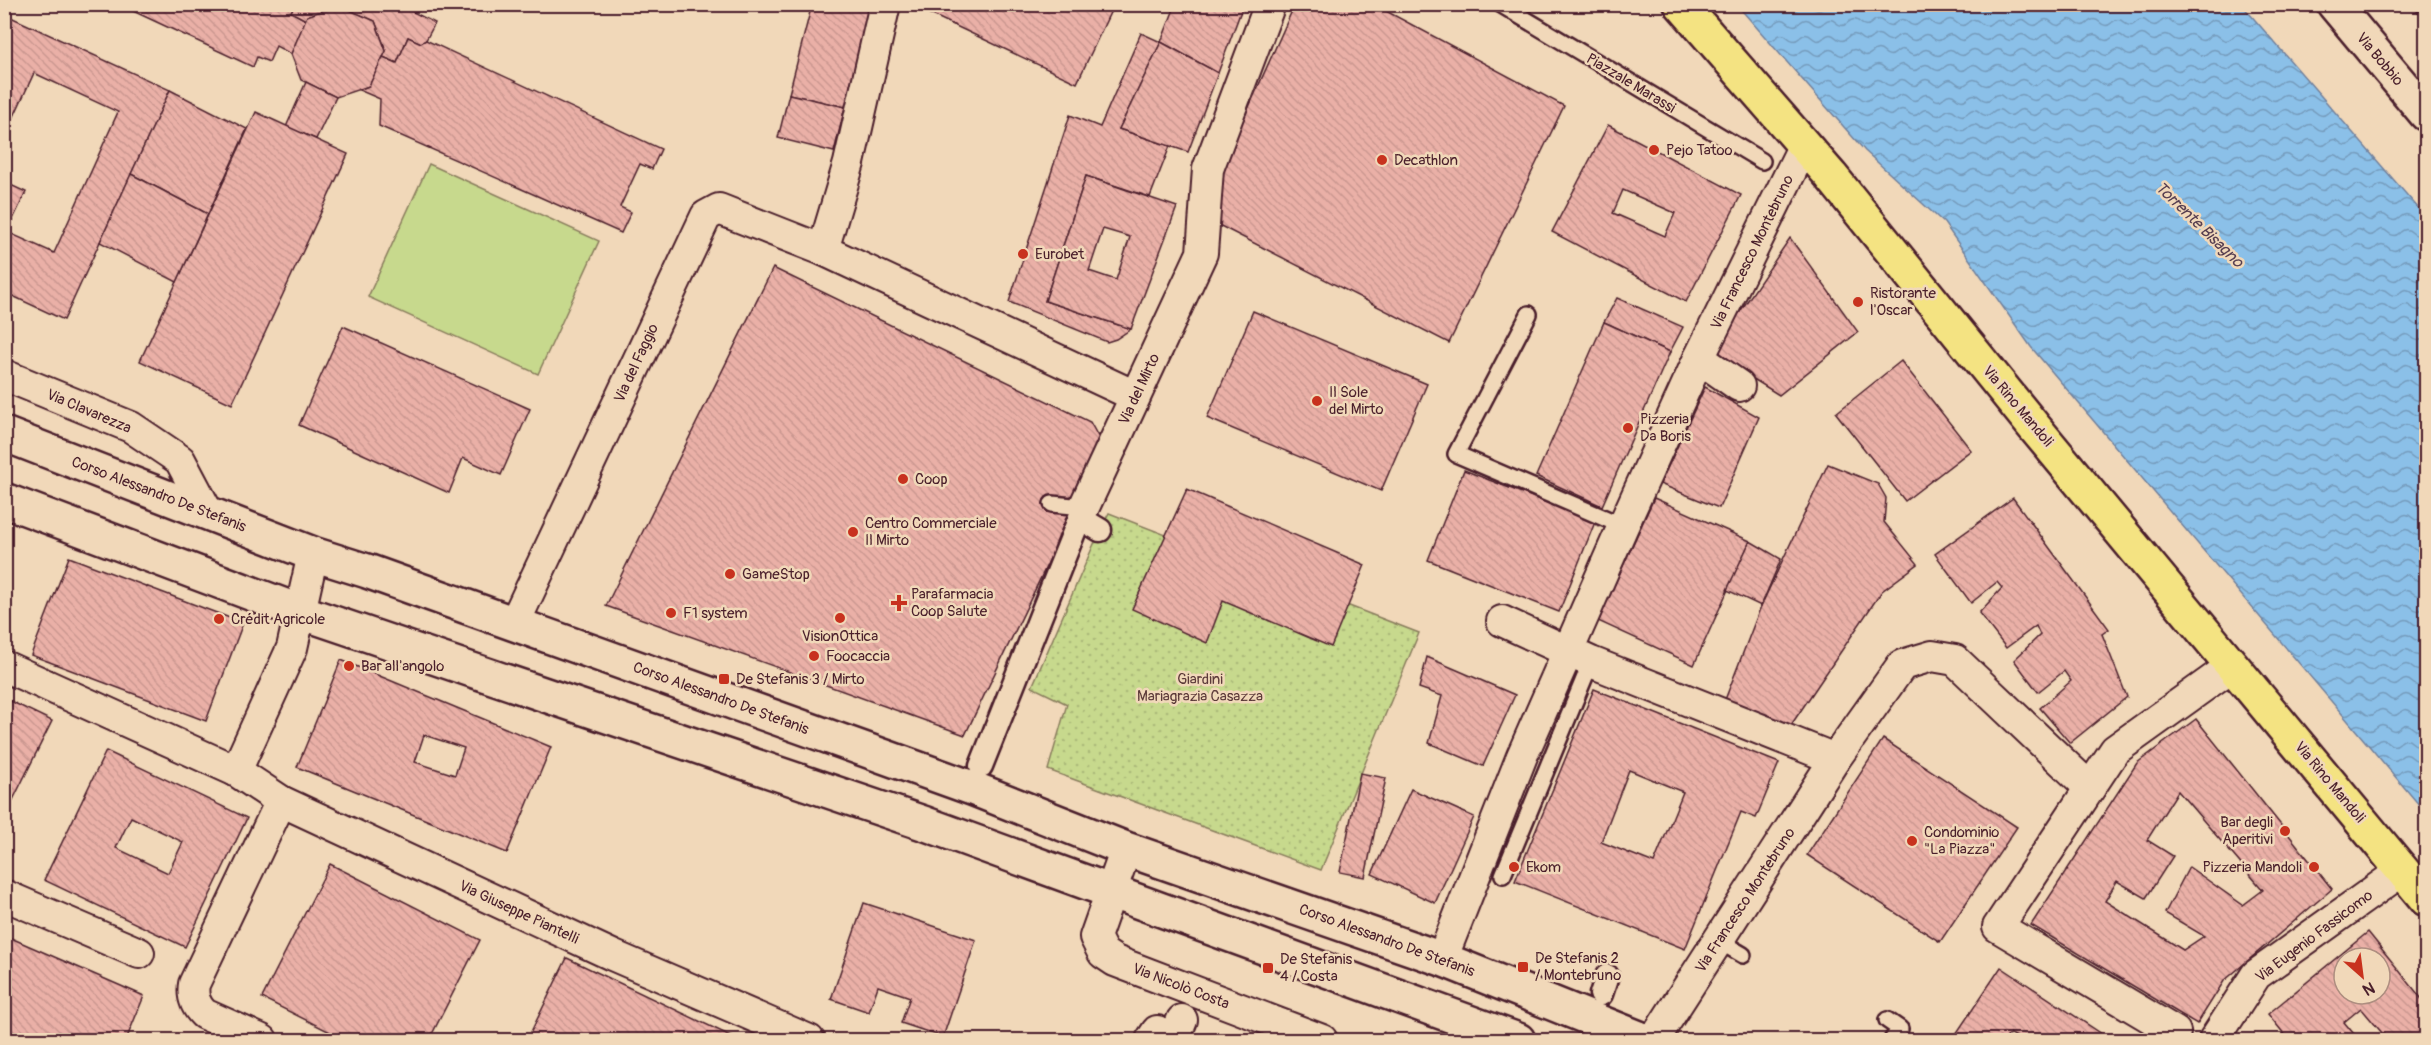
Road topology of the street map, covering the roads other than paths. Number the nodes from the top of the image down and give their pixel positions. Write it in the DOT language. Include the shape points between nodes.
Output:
graph roads {
  1 [pos="885,4"];
  2 [pos="1270,4"];
  3 [pos="1500,4"];
  4 [pos="1681,4"];
  5 [pos="2334,4"];
  6 [pos="2427,114"];
  7 [pos="1804,145"];
  8 [pos="1762,161"];
  9 [pos="823,250"];
  10 [pos="1529,314"];
  11 [pos="1699,358"];
  12 [pos="4,375"];
  13 [pos="1739,386"];
  14 [pos="1135,396"];
  15 [pos="4,434"];
  16 [pos="4,500"];
  17 [pos="1052,504"];
  18 [pos="208,513"];
  19 [pos="1088,518"];
  20 [pos="1623,526"];
  21 [pos="313,554"];
  22 [pos="298,611"];
  23 [pos="1502,621"];
  24 [pos="514,624"];
  25 [pos="1580,656"];
  26 [pos="4,666"];
  27 [pos="2232,666"];
  28 [pos="1835,759"];
  29 [pos="981,766"];
  30 [pos="236,771"];
  31 [pos="2090,788"];
  32 [pos="281,801"];
  33 [pos="1126,849"];
  34 [pos="2403,870"];
  35 [pos="1503,875"];
  36 [pos="1110,892"];
  37 [pos="4,895"];
  38 [pos="2427,899"];
  39 [pos="139,953"];
  40 [pos="1442,958"];
  41 [pos="1182,1020"];
  42 [pos="1887,1020"];
  43 [pos="2175,1032"];
  44 [pos="262,1041"];
  45 [pos="808,1041"];
  46 [pos="1151,1041"];
  47 [pos="1322,1041"];
  48 [pos="1518,1041"];
  49 [pos="1644,1041"];
  50 [pos="1654,1041"];
  51 [pos="1892,1041"];
  52 [pos="2214,1041"];
  1 -- 9 [label="street" via="849,163"];
  2 -- 14 [label="street, Via del Mirto" via="1208,169 1202,253"];
  3 -- 8 [label="lane, Piazzale Marassi"];
  4 -- 7 [label="main road"];
  5 -- 6 [label="main road, Via Bobbio"];
  7 -- 11 [label="street, Via Francesco Montebruno"];
  7 -- 27 [label="main road, Via Rino Mandoli"];
  9 -- 14 [label="street, Via del Faggio"];
  9 -- 24 [label="street, Via del Faggio" via="719,209 706,216"];
  10 -- 20 [label="lane" via="1456,454"];
  11 -- 13 [label="street"];
  11 -- 20 [label="street, Via Francesco Montebruno"];
  12 -- 18 [label="street, Via Clavarezza" via="131,427 180,460"];
  14 -- 19 [label="street, Via del Mirto"];
  15 -- 18 [label="main road, Corso Alessandro De Stefanis"];
  16 -- 22 [label="main road"];
  17 -- 19 [label="lane"];
  18 -- 21 [label="main road, Corso Alessandro De Stefanis"];
  19 -- 29 [label="street, Via del Mirto"];
  20 -- 25 [label="street, Via Francesco Montebruno"];
  21 -- 22 [label="street"];
  21 -- 24 [label="main road, Corso Alessandro De Stefanis"];
  22 -- 30 [label="street" via="292,648"];
  22 -- 36 [label="main road" via="915,820"];
  23 -- 25 [label="street"];
  24 -- 33 [label="main road, Corso Alessandro De Stefanis" via="972,788"];
  25 -- 28 [label="street"];
  25 -- 35 [label="lane"];
  25 -- 40 [label="street, Via Francesco Montebruno" via="1522,756"];
  26 -- 30 [label="street, Via Giuseppe Piantelli"];
  27 -- 31 [label="street" via="2115,750"];
  27 -- 34 [label="main road, Via Rino Mandoli"];
  28 -- 31 [label="street, Via Francesco Montebruno" via="1902,664 1932,656 1955,660"];
  28 -- 50 [label="street, Via Francesco Montebruno" via="1731,948"];
  30 -- 32 [label="street, Via Giuseppe Piantelli"];
  31 -- 43 [label="street" via="1998,927"];
  32 -- 44 [label="street" via="193,992 204,1014"];
  32 -- 45 [label="street, Via Giuseppe Piantelli"];
  33 -- 36 [label="street"];
  33 -- 40 [label="main road, Corso Alessandro De Stefanis"];
  34 -- 38 [label="main road, Via Rino Mandoli"];
  34 -- 52 [label="street, Via Eugenio Fassicomo" via="2256,975"];
  36 -- 47 [label="street, Via Nicolò Costa" via="1095,937 1103,953"];
  36 -- 48 [label="main road"];
  37 -- 39 [label="street"];
  40 -- 49 [label="main road, Corso Alessandro De Stefanis"];
  41 -- 46 [label="street" via="1175,1037 1158,1031"];
  42 -- 51 [label="lane" via="1900,1029"];
}
